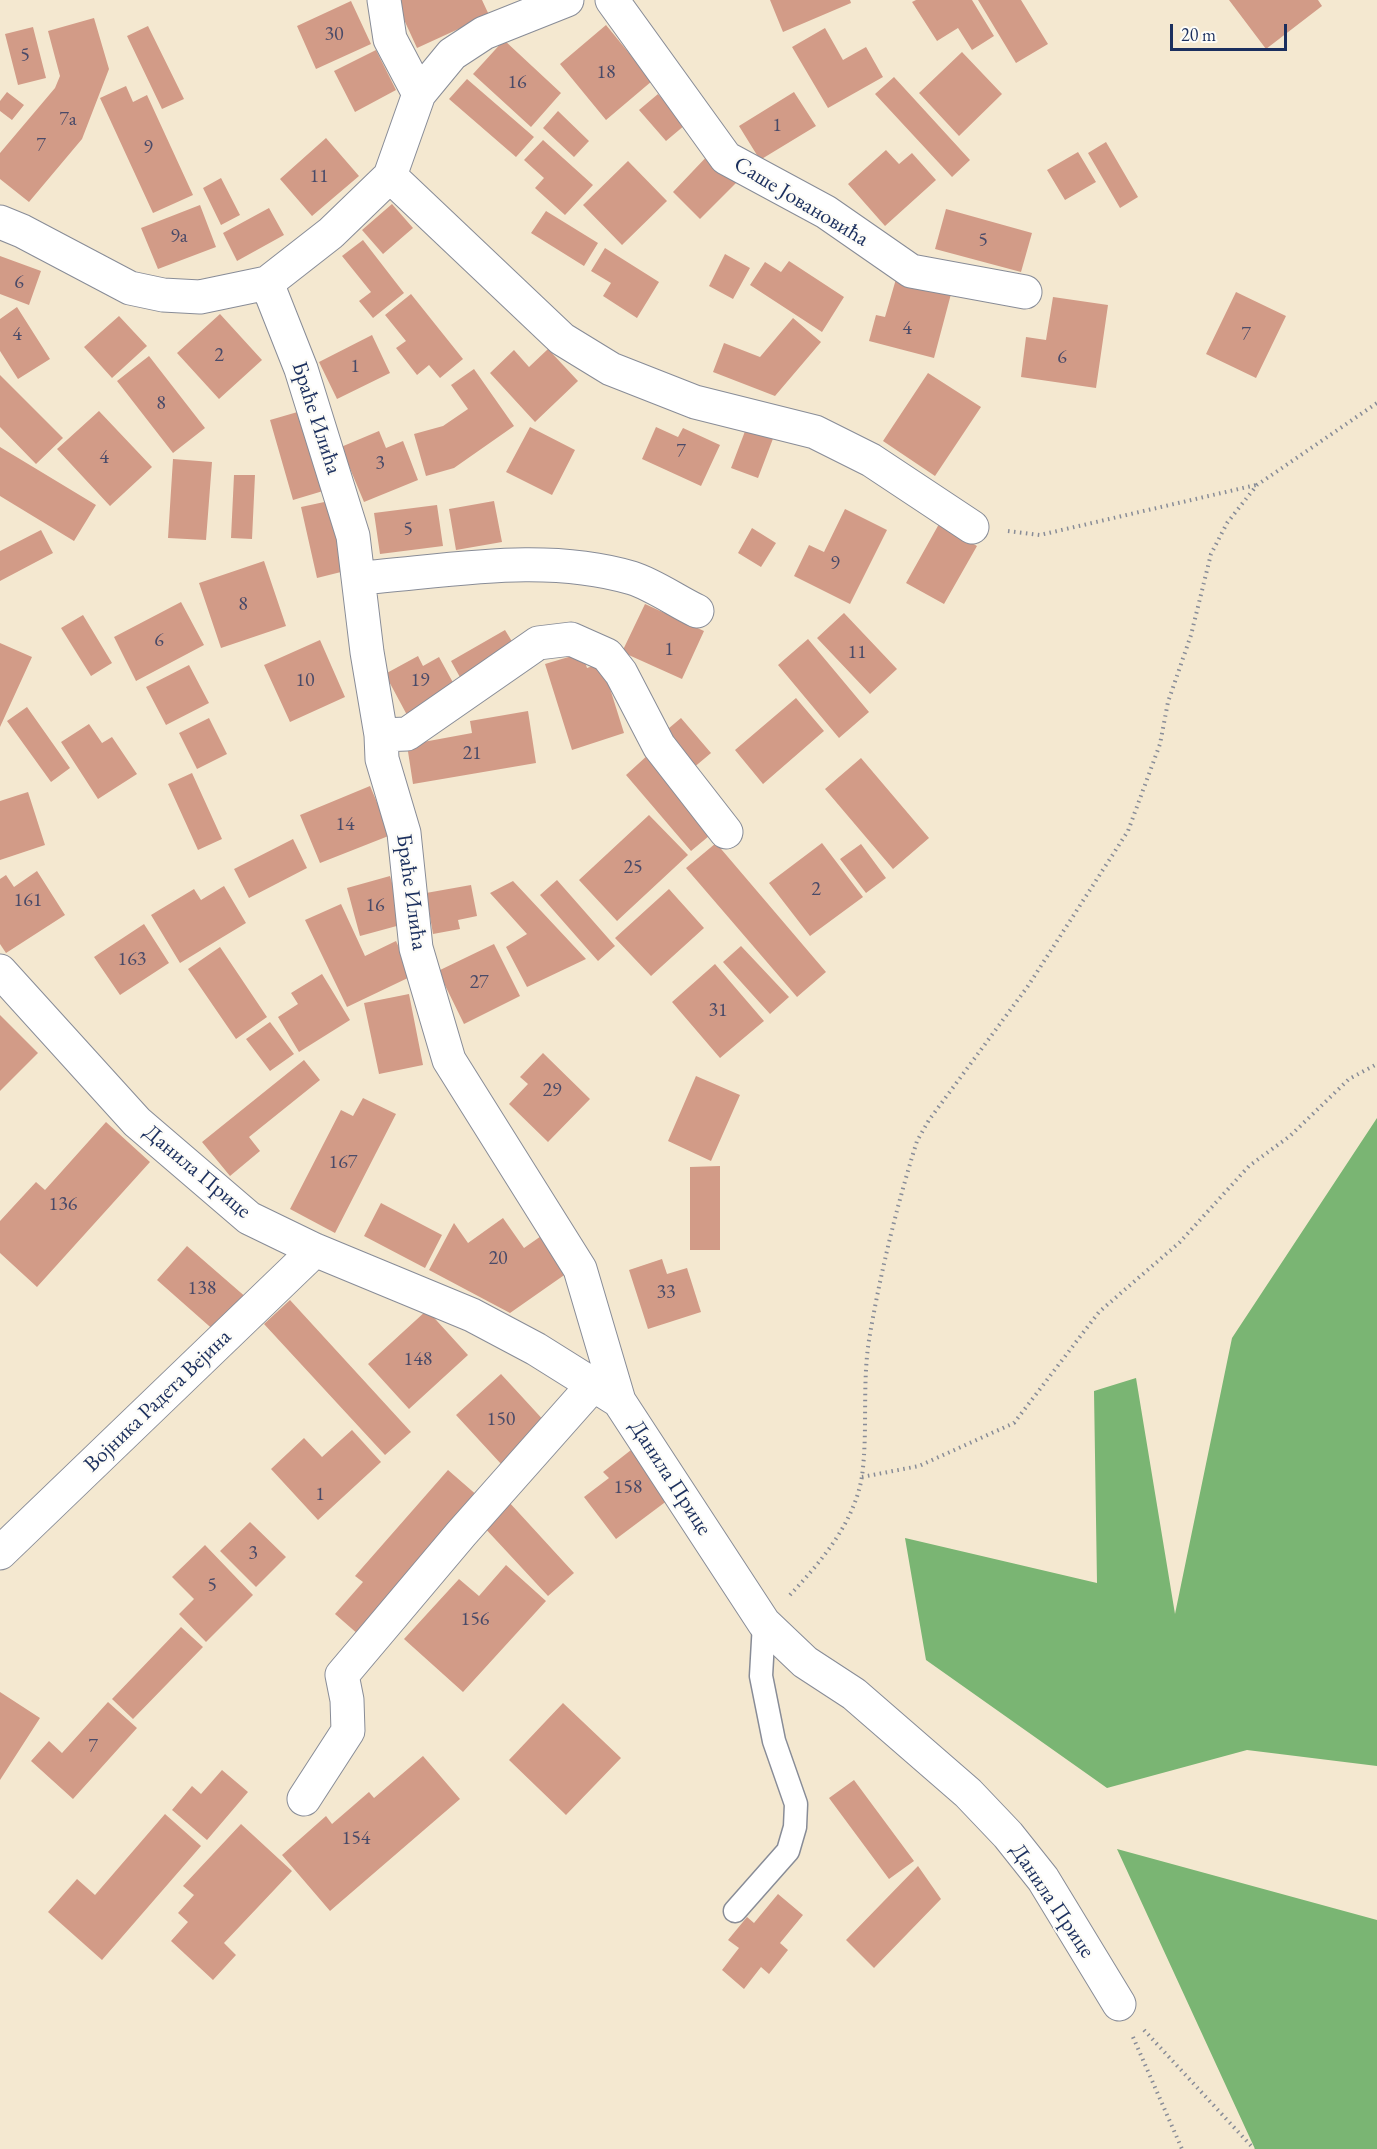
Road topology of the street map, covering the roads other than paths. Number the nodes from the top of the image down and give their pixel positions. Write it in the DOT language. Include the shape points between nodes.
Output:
graph roads {
  1 [pos="384,0"];
  2 [pos="567,0"];
  3 [pos="612,0"];
  4 [pos="419,94"];
  5 [pos="390,176"];
  6 [pos="0,222"];
  7 [pos="267,282"];
  8 [pos="1025,291"];
  9 [pos="972,527"];
  10 [pos="360,578"];
  11 [pos="697,611"];
  12 [pos="381,735"];
  13 [pos="726,832"];
  14 [pos="0,971"];
  15 [pos="315,1250"];
  16 [pos="607,1393"];
  17 [pos="0,1553"];
  18 [pos="764,1623"];
  19 [pos="304,1800"];
  20 [pos="735,1911"];
  21 [pos="1119,2004"];
  1 -- 4 [label="street" via="390,39"];
  2 -- 4 [label="street" via="484,33 452,54"];
  3 -- 8 [label="street, Саше Јовановића" via="726,158 826,212 911,271"];
  4 -- 5 [label="street"];
  5 -- 7 [label="street" via="331,233"];
  5 -- 9 [label="street" via="562,339 611,369 695,402 815,432 871,460"];
  6 -- 7 [label="street" via="130,288 200,297"];
  7 -- 10 [label="street, Браће Илића" via="301,369 353,536"];
  10 -- 11 [label="street" via="529,565 584,566 635,579"];
  10 -- 12 [label="street, Браће Илића"];
  12 -- 13 [label="street" via="407,734 538,643 572,639 607,655 621,673 659,746"];
  12 -- 16 [label="street, Браће Илића" via="382,759 404,833 416,948 449,1060 580,1269"];
  14 -- 15 [label="street, Данила Прице" via="137,1122 249,1218"];
  15 -- 16 [label="street, Данила Прице" via="472,1316"];
  15 -- 17 [label="street, Војника Радета Вејина"];
  16 -- 18 [label="street, Данила Прице"];
  16 -- 19 [label="street" via="461,1534 342,1675 348,1731"];
  18 -- 20 [label="lane" via="761,1676 774,1741 796,1804 795,1827 788,1851"];
  18 -- 21 [label="street, Данила Прице" via="805,1662 854,1694 951,1778 1008,1835 1043,1879"];
}
